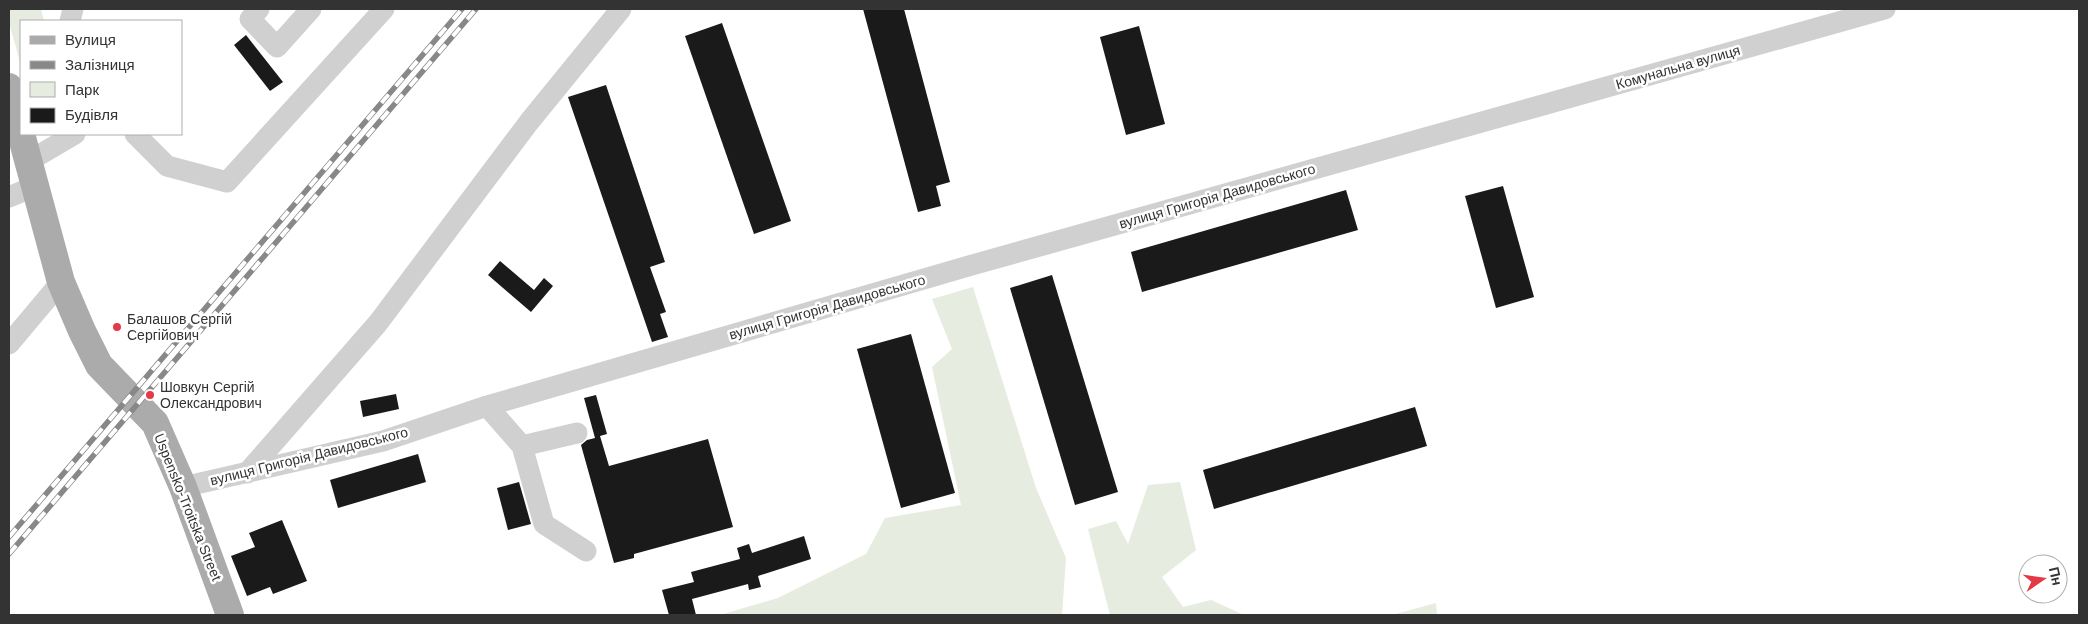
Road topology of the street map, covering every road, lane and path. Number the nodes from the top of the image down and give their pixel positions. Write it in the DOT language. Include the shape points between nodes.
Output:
graph roads {
  1 [pos="259,9"];
  2 [pos="311,9"];
  3 [pos="384,9"];
  4 [pos="621,9"];
  5 [pos="1885,9"];
  6 [pos="9,87"];
  7 [pos="20,125"];
  8 [pos="1471,126"];
  9 [pos="22,135"];
  10 [pos="74,135"];
  11 [pos="137,135"];
  12 [pos="32,173"];
  13 [pos="9,198"];
  14 [pos="61,282"];
  15 [pos="9,344"];
  16 [pos="487,406"];
  17 [pos="577,433"];
  18 [pos="522,446"];
  19 [pos="247,473"];
  20 [pos="183,487"];
  21 [pos="586,551"];
  22 [pos="230,615"];
  1 -- 2 [label="street" via="250,19 277,47"];
  3 -- 11 [label="street" via="227,182 167,166"];
  4 -- 19 [label="street" via="529,122 378,323"];
  5 -- 8 [label="street, Комунальна вулиця"];
  6 -- 7 [label="main road, Uspensko-Troitska Street"];
  8 -- 16 [label="street, вулиця Григорія Давидовського" via="981,262"];
  9 -- 12 [label="main road, Uspensko-Troitska Street"];
  10 -- 12 [label="street"];
  12 -- 13 [label="street"];
  12 -- 14 [label="main road, Uspensko-Troitska Street"];
  14 -- 15 [label="street"];
  14 -- 20 [label="main road, Uspensko-Troitska Street" via="99,365 155,423"];
  16 -- 18 [label="street"];
  16 -- 19 [label="street, вулиця Григорія Давидовського" via="383,441"];
  17 -- 18 [label="street"];
  18 -- 21 [label="street" via="544,524"];
  19 -- 20 [label="street, вулиця Григорія Давидовського"];
  20 -- 22 [label="main road, Uspensko-Troitska Street"];
}
